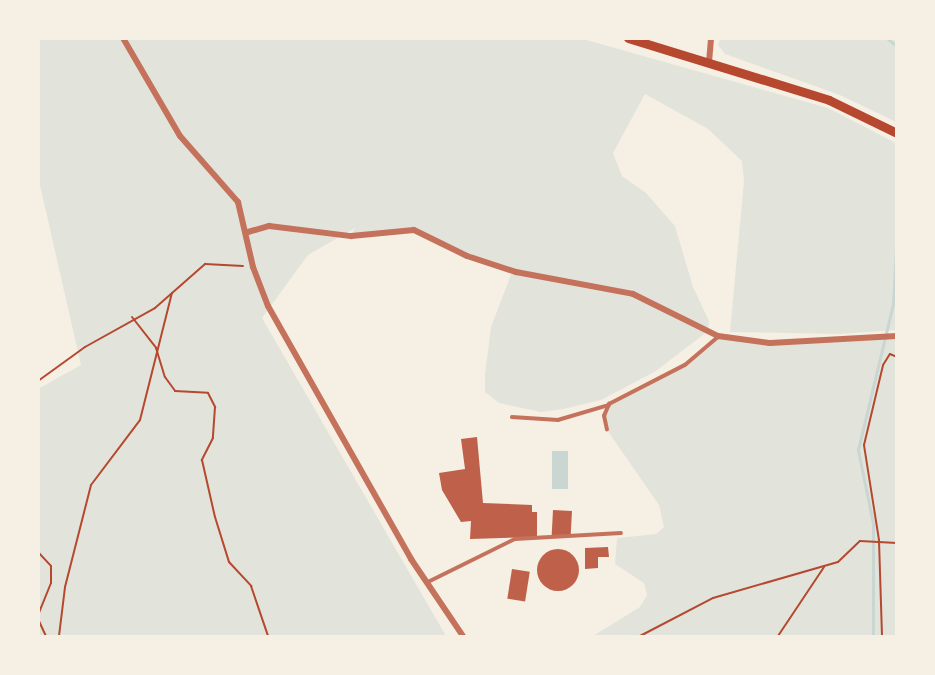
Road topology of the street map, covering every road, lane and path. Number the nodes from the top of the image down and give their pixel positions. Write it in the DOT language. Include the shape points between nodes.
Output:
graph roads {
  1 [pos="123,38"];
  2 [pos="628,38"];
  3 [pos="711,38"];
  4 [pos="709,62"];
  5 [pos="893,131"];
  6 [pos="248,232"];
  7 [pos="253,267"];
  8 [pos="172,293"];
  9 [pos="132,317"];
  10 [pos="897,336"];
  11 [pos="718,337"];
  12 [pos="156,348"];
  13 [pos="897,357"];
  14 [pos="38,381"];
  15 [pos="609,404"];
  16 [pos="512,417"];
  17 [pos="607,430"];
  18 [pos="621,533"];
  19 [pos="879,540"];
  20 [pos="897,543"];
  21 [pos="38,552"];
  22 [pos="825,566"];
  23 [pos="426,583"];
  24 [pos="38,617"];
  25 [pos="46,636"];
  26 [pos="59,636"];
  27 [pos="268,636"];
  28 [pos="463,636"];
  29 [pos="640,636"];
  30 [pos="778,636"];
  31 [pos="882,636"];
  1 -- 6 [label="street" via="180,136 237,202"];
  2 -- 4 [label="main road"];
  3 -- 4 [label="street"];
  4 -- 5 [label="main road" via="841,104"];
  6 -- 7 [label="street"];
  6 -- 11 [label="street" via="269,226 351,236 414,230 467,256 516,272 633,295"];
  7 -- 8 [label="path" via="205,264"];
  7 -- 23 [label="street" via="296,357"];
  8 -- 9 [label="path" via="155,308"];
  8 -- 12 [label="path"];
  9 -- 12 [label="path"];
  9 -- 14 [label="path"];
  10 -- 11 [label="street" via="770,342"];
  11 -- 15 [label="lane" via="685,365"];
  12 -- 26 [label="path" via="140,419 91,485 65,587"];
  12 -- 27 [label="path" via="175,391 208,393 215,407 213,438 202,460 215,517 229,562 251,586"];
  13 -- 19 [label="path" via="890,354 883,365 864,445"];
  15 -- 16 [label="lane" via="558,420"];
  15 -- 17 [label="lane" via="604,416"];
  18 -- 23 [label="lane" via="515,539"];
  19 -- 20 [label="path"];
  19 -- 22 [label="path" via="868,541"];
  19 -- 31 [label="path"];
  21 -- 24 [label="path" via="51,566 51,583"];
  22 -- 29 [label="path" via="713,598"];
  22 -- 30 [label="path"];
  23 -- 28 [label="street"];
  24 -- 25 [label="path"];
}
